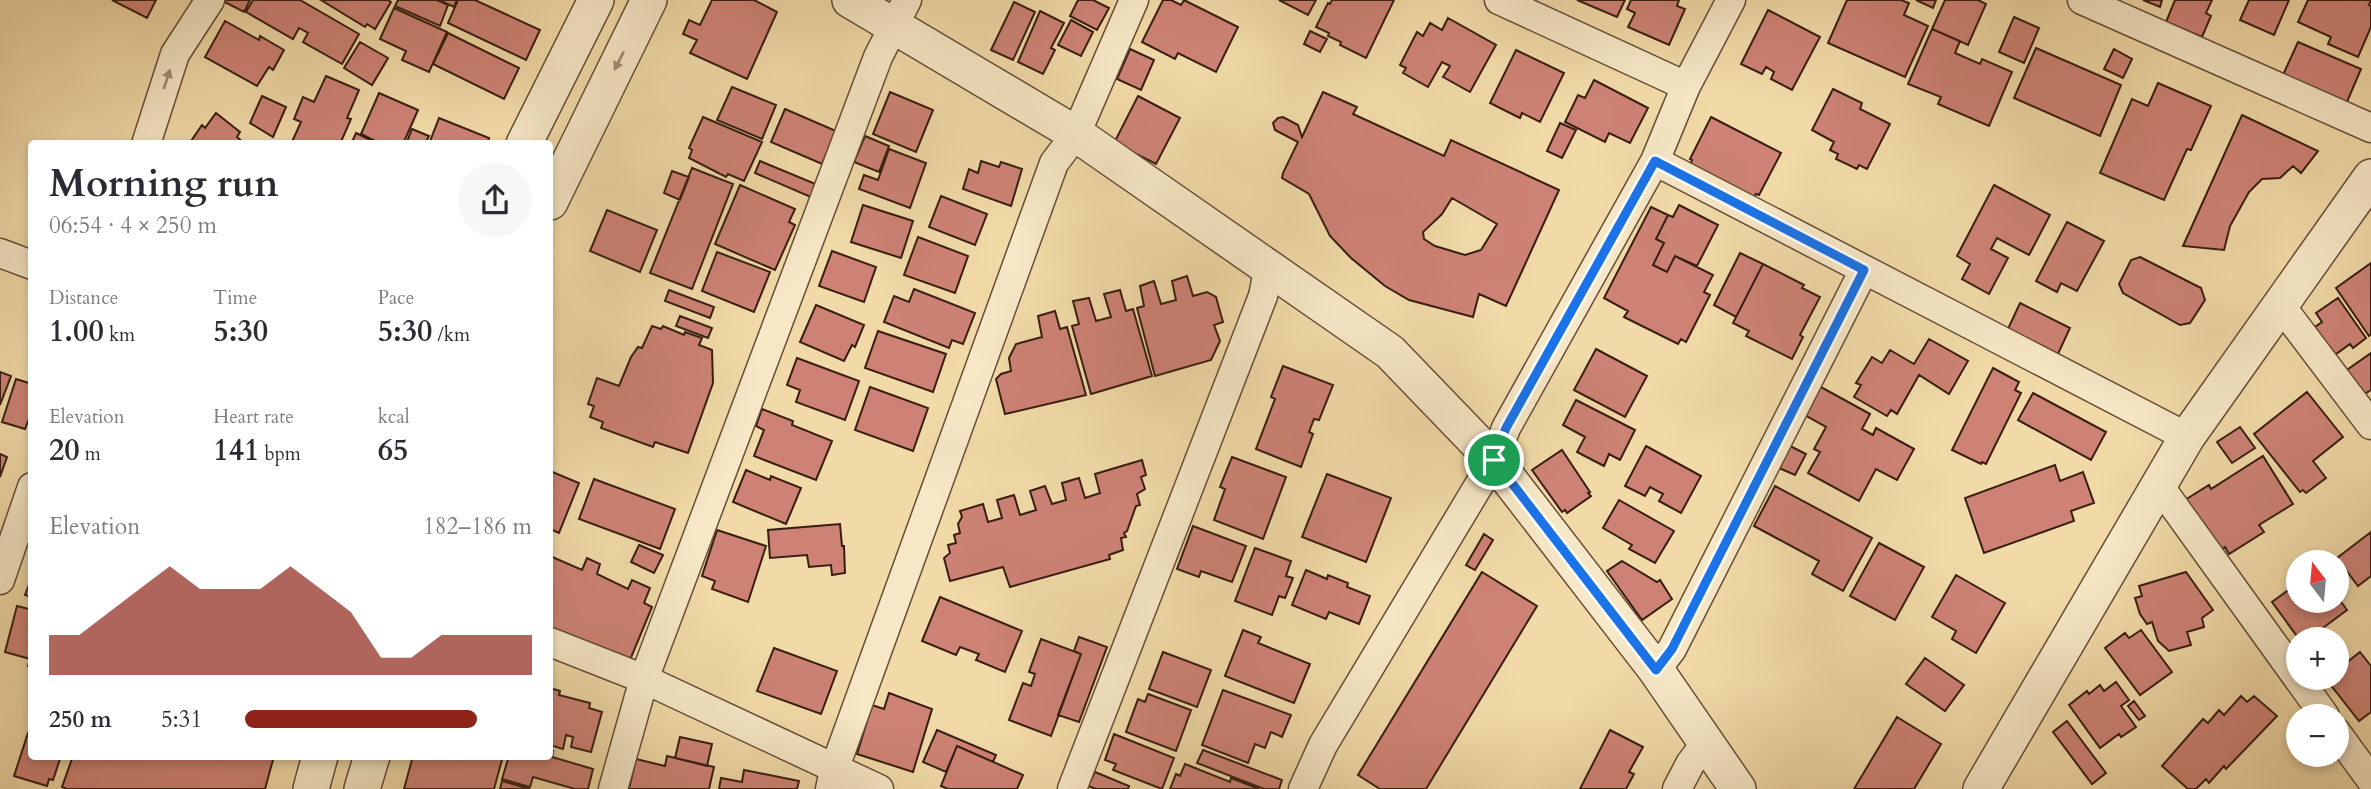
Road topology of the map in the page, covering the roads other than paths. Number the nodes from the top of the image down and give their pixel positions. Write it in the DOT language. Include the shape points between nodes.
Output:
graph roads {
  1 [pos="210,0"];
  2 [pos="596,0"];
  3 [pos="649,0"];
  4 [pos="850,0"];
  5 [pos="1134,0"];
  6 [pos="1499,0"];
  7 [pos="1731,0"];
  8 [pos="2082,0"];
  9 [pos="900,14"];
  10 [pos="1686,86"];
  11 [pos="2371,128"];
  12 [pos="1076,134"];
  13 [pos="147,140"];
  14 [pos="526,140"];
  15 [pos="1655,161"];
  16 [pos="2371,177"];
  17 [pos="553,196"];
  18 [pos="0,253"];
  19 [pos="28,264"];
  20 [pos="1269,266"];
  21 [pos="1864,270"];
  22 [pos="2281,306"];
  23 [pos="2371,425"];
  24 [pos="2187,437"];
  25 [pos="1494,460"];
  26 [pos="2158,484"];
  27 [pos="28,499"];
  28 [pos="0,580"];
  29 [pos="553,643"];
  30 [pos="1656,670"];
  31 [pos="644,679"];
  32 [pos="2316,704"];
  33 [pos="1705,744"];
  34 [pos="2349,750"];
  35 [pos="319,760"];
  36 [pos="371,760"];
  37 [pos="832,779"];
  38 [pos="2371,780"];
  39 [pos="311,789"];
  40 [pos="362,789"];
  41 [pos="614,789"];
  42 [pos="879,789"];
  43 [pos="1072,789"];
  44 [pos="1303,789"];
  45 [pos="1677,789"];
  46 [pos="1738,789"];
  47 [pos="1982,789"];
  13 -- 1 [label="street, one-way" via="176,54"];
  2 -- 14 [label="street"];
  3 -- 17 [label="street, one-way"];
  4 -- 9 [label="street"];
  5 -- 12 [label="street"];
  6 -- 10 [label="street"];
  7 -- 10 [label="street"];
  8 -- 11 [label="street"];
  9 -- 12 [label="street"];
  9 -- 31 [label="street" via="878,57"];
  10 -- 15 [label="street"];
  12 -- 20 [label="street"];
  12 -- 37 [label="street" via="1054,163"];
  15 -- 21 [label="street"];
  15 -- 25 [label="street" via="1506,428"];
  16 -- 22 [label="street"];
  18 -- 19 [label="street"];
  20 -- 25 [label="street" via="1390,352"];
  20 -- 43 [label="street" via="1263,296"];
  21 -- 24 [label="street"];
  21 -- 30 [label="street" via="1672,649"];
  22 -- 23 [label="street"];
  22 -- 24 [label="street"];
  24 -- 26 [label="street"];
  25 -- 30 [label="street"];
  25 -- 44 [label="street" via="1322,745"];
  26 -- 32 [label="street"];
  26 -- 47 [label="street"];
  27 -- 28 [label="street"];
  29 -- 31 [label="street"];
  30 -- 33 [label="street"];
  31 -- 37 [label="street"];
  31 -- 41 [label="street"];
  33 -- 45 [label="street"];
  33 -- 46 [label="street"];
  34 -- 38 [label="street"];
  35 -- 39 [label="street"];
  36 -- 40 [label="street"];
  37 -- 42 [label="street"];
}
